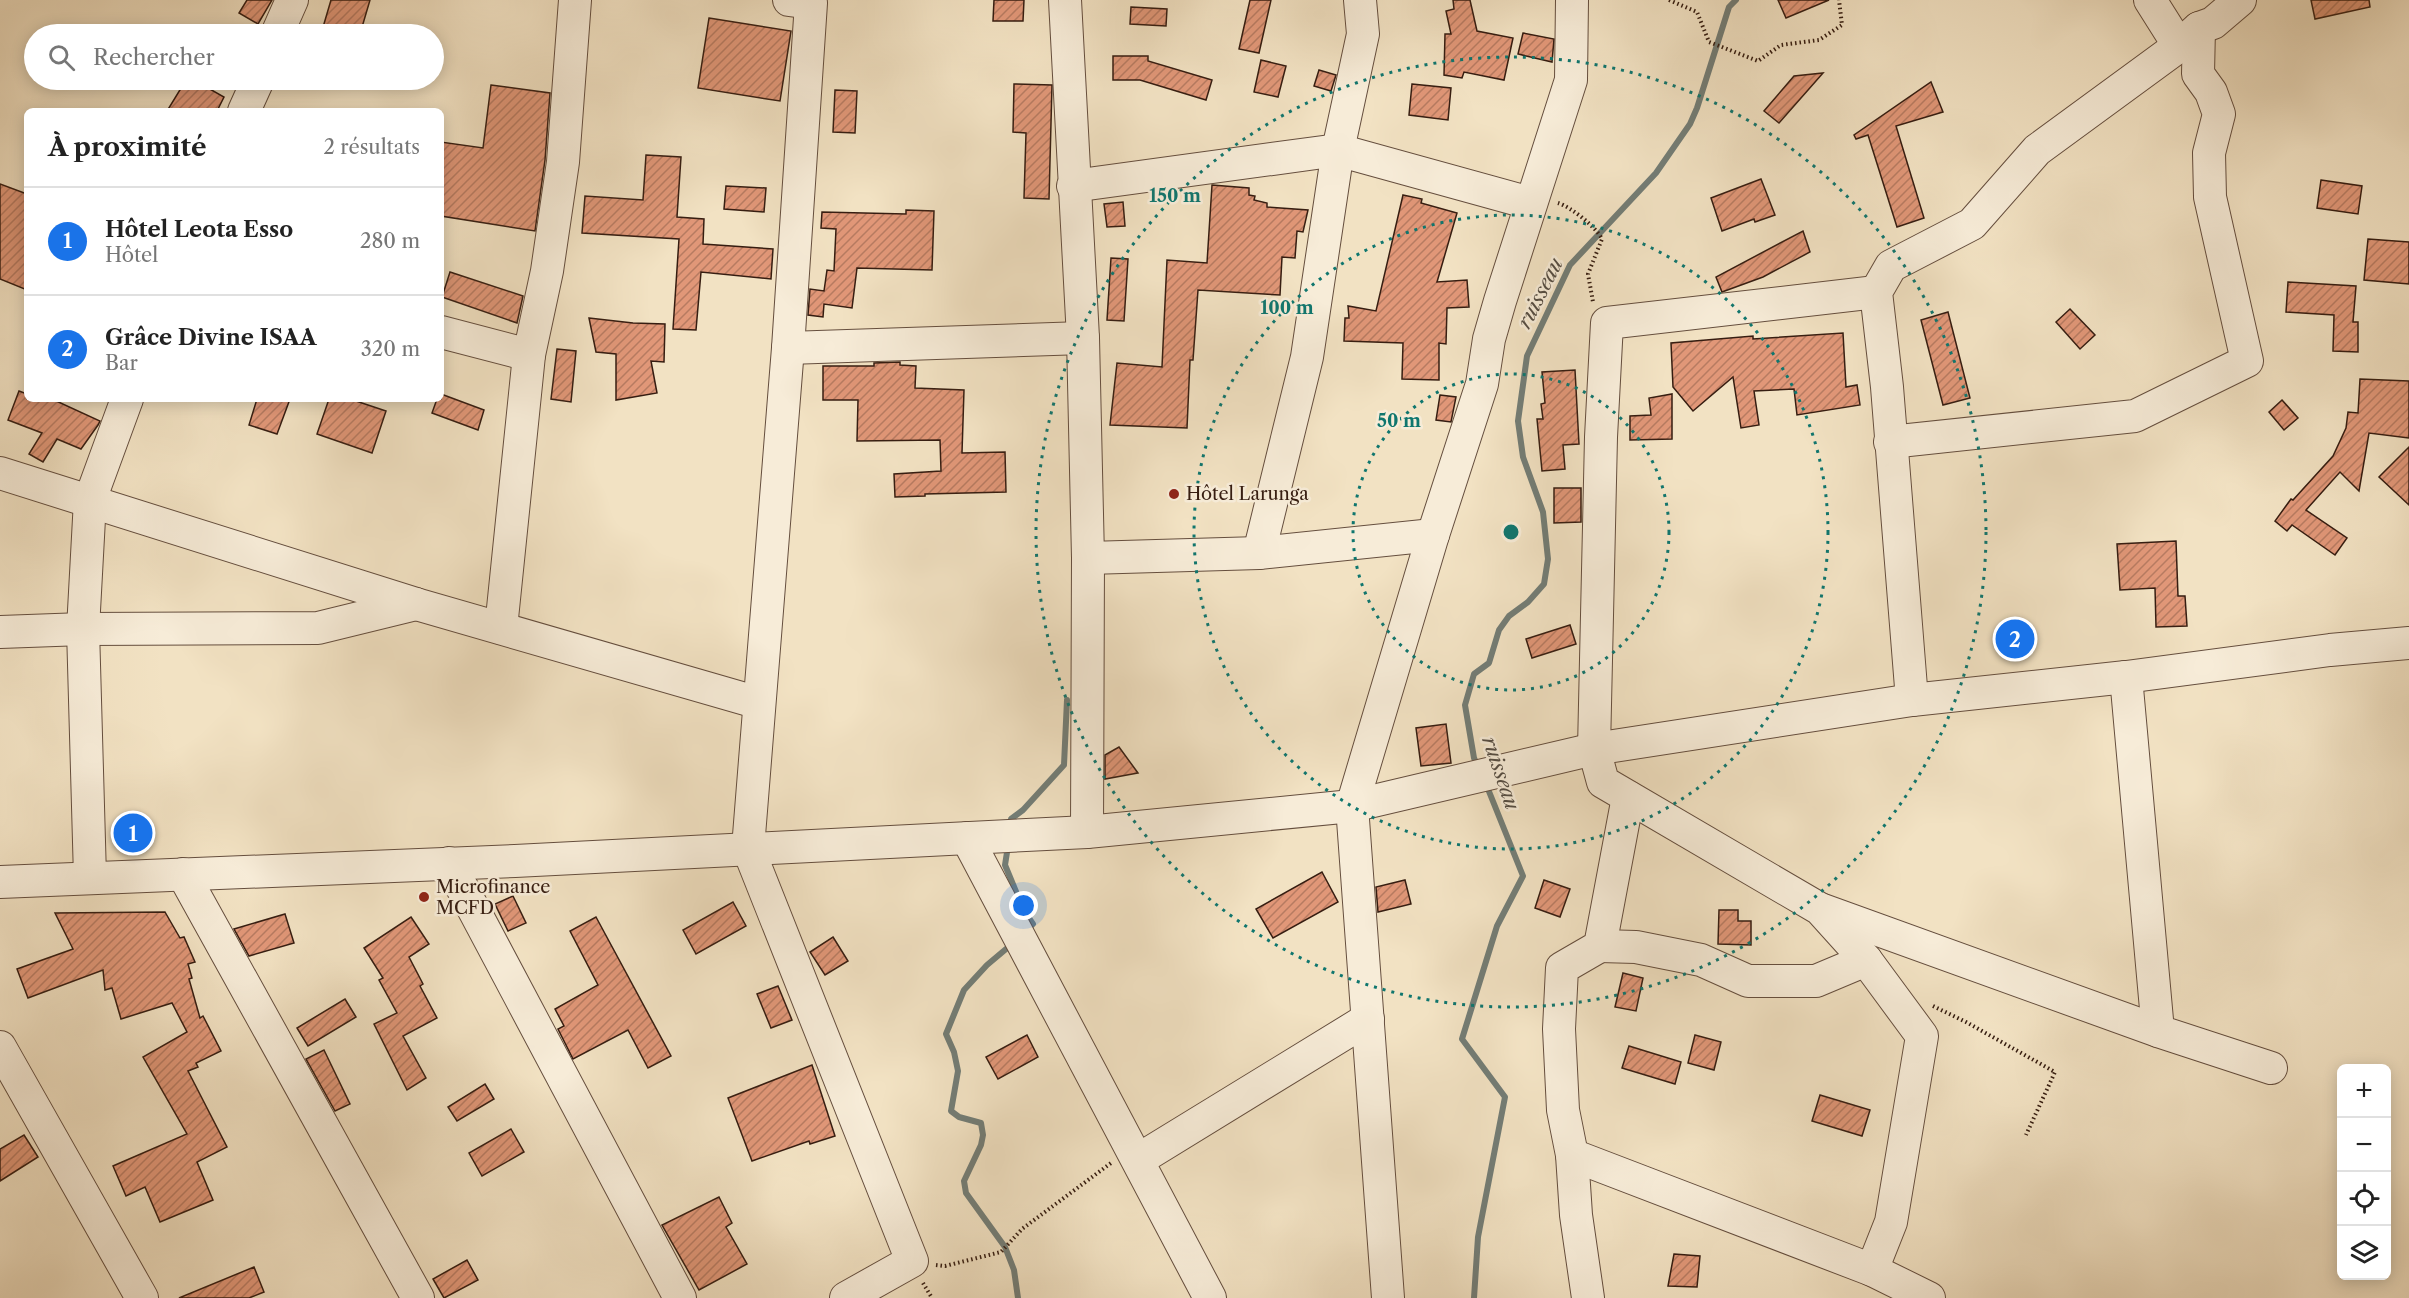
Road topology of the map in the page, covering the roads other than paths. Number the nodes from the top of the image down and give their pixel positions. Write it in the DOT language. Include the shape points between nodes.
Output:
graph roads {
  1 [pos="292,0"];
  2 [pos="575,0"];
  3 [pos="789,0"];
  4 [pos="1065,0"];
  5 [pos="1360,0"];
  6 [pos="1572,0"];
  7 [pos="2150,0"];
  8 [pos="2240,0"];
  9 [pos="281,24"];
  10 [pos="2189,37"];
  11 [pos="253,90"];
  12 [pos="245,108"];
  13 [pos="1338,150"];
  14 [pos="1074,186"];
  15 [pos="1530,202"];
  16 [pos="1876,292"];
  17 [pos="444,333"];
  18 [pos="1083,338"];
  19 [pos="788,348"];
  20 [pos="529,355"];
  21 [pos="126,402"];
  22 [pos="1890,442"];
  23 [pos="0,473"];
  24 [pos="90,500"];
  25 [pos="1432,535"];
  26 [pos="1259,553"];
  27 [pos="1088,558"];
  28 [pos="416,603"];
  29 [pos="501,628"];
  30 [pos="83,629"];
  31 [pos="0,632"];
  32 [pos="2409,644"];
  33 [pos="2126,677"];
  34 [pos="1912,700"];
  35 [pos="759,703"];
  36 [pos="1594,748"];
  37 [pos="1628,797"];
  38 [pos="1352,806"];
  39 [pos="1087,832"];
  40 [pos="967,838"];
  41 [pos="748,848"];
  42 [pos="448,863"];
  43 [pos="183,874"];
  44 [pos="90,877"];
  45 [pos="0,882"];
  46 [pos="1820,909"];
  47 [pos="1600,946"];
  48 [pos="1866,960"];
  49 [pos="1368,1019"];
  50 [pos="2158,1031"];
  51 [pos="0,1047"];
  52 [pos="2271,1068"];
  53 [pos="1572,1155"];
  54 [pos="1138,1160"];
  55 [pos="1872,1270"];
  56 [pos="142,1298"];
  57 [pos="418,1298"];
  58 [pos="680,1298"];
  59 [pos="846,1298"];
  60 [pos="1210,1298"];
  61 [pos="1388,1298"];
  62 [pos="1588,1298"];
  63 [pos="1929,1298"];
  1 -- 9 [label="street"];
  2 -- 20 [label="street" via="562,162 547,271"];
  3 -- 19 [label="street" via="811,3"];
  4 -- 14 [label="street"];
  5 -- 13 [label="street" via="1363,34"];
  6 -- 15 [label="street" via="1570,80 1545,166"];
  7 -- 10 [label="street"];
  8 -- 10 [label="street"];
  10 -- 16 [label="street" via="2037,150 1972,224 1891,266"];
  10 -- 22 [label="street" via="2198,74 2211,92 2219,114 2209,153 2210,197 2247,361 2135,416"];
  11 -- 12 [label="street"];
  13 -- 14 [label="street"];
  13 -- 15 [label="street"];
  13 -- 26 [label="street" via="1307,357"];
  14 -- 18 [label="street"];
  15 -- 25 [label="street" via="1488,339 1482,384"];
  16 -- 22 [label="street"];
  16 -- 36 [label="street" via="1607,323"];
  17 -- 20 [label="street"];
  18 -- 19 [label="street"];
  18 -- 27 [label="street"];
  19 -- 35 [label="street"];
  20 -- 29 [label="street"];
  21 -- 24 [label="street"];
  22 -- 34 [label="street"];
  23 -- 24 [label="street"];
  24 -- 28 [label="street"];
  24 -- 30 [label="street"];
  25 -- 26 [label="street"];
  25 -- 38 [label="street"];
  26 -- 27 [label="street"];
  27 -- 39 [label="street"];
  28 -- 29 [label="street"];
  28 -- 30 [label="street" via="318,628"];
  29 -- 35 [label="street"];
  30 -- 31 [label="street"];
  30 -- 44 [label="street"];
  32 -- 33 [label="street" via="2330,650"];
  33 -- 34 [label="street"];
  33 -- 50 [label="street"];
  34 -- 36 [label="street"];
  35 -- 41 [label="street"];
  36 -- 37 [label="street" via="1603,782"];
  36 -- 38 [label="street"];
  37 -- 46 [label="street"];
  37 -- 47 [label="street"];
  38 -- 39 [label="street"];
  38 -- 49 [label="street"];
  39 -- 40 [label="street"];
  40 -- 41 [label="street"];
  40 -- 54 [label="street"];
  41 -- 42 [label="street"];
  41 -- 59 [label="street" via="912,1261"];
  42 -- 43 [label="street"];
  42 -- 58 [label="street"];
  43 -- 44 [label="street"];
  43 -- 57 [label="street"];
  44 -- 45 [label="street"];
  46 -- 48 [label="street"];
  46 -- 50 [label="street"];
  47 -- 48 [label="street" via="1636,947 1701,960 1748,981 1816,981"];
  47 -- 53 [label="street" via="1562,968 1559,1029 1563,1110"];
  48 -- 55 [label="street" via="1922,1036 1891,1222"];
  49 -- 54 [label="street"];
  49 -- 61 [label="street"];
  50 -- 52 [label="street"];
  51 -- 56 [label="street"];
  53 -- 55 [label="street"];
  53 -- 62 [label="street"];
  54 -- 60 [label="street"];
  55 -- 63 [label="street"];
}
